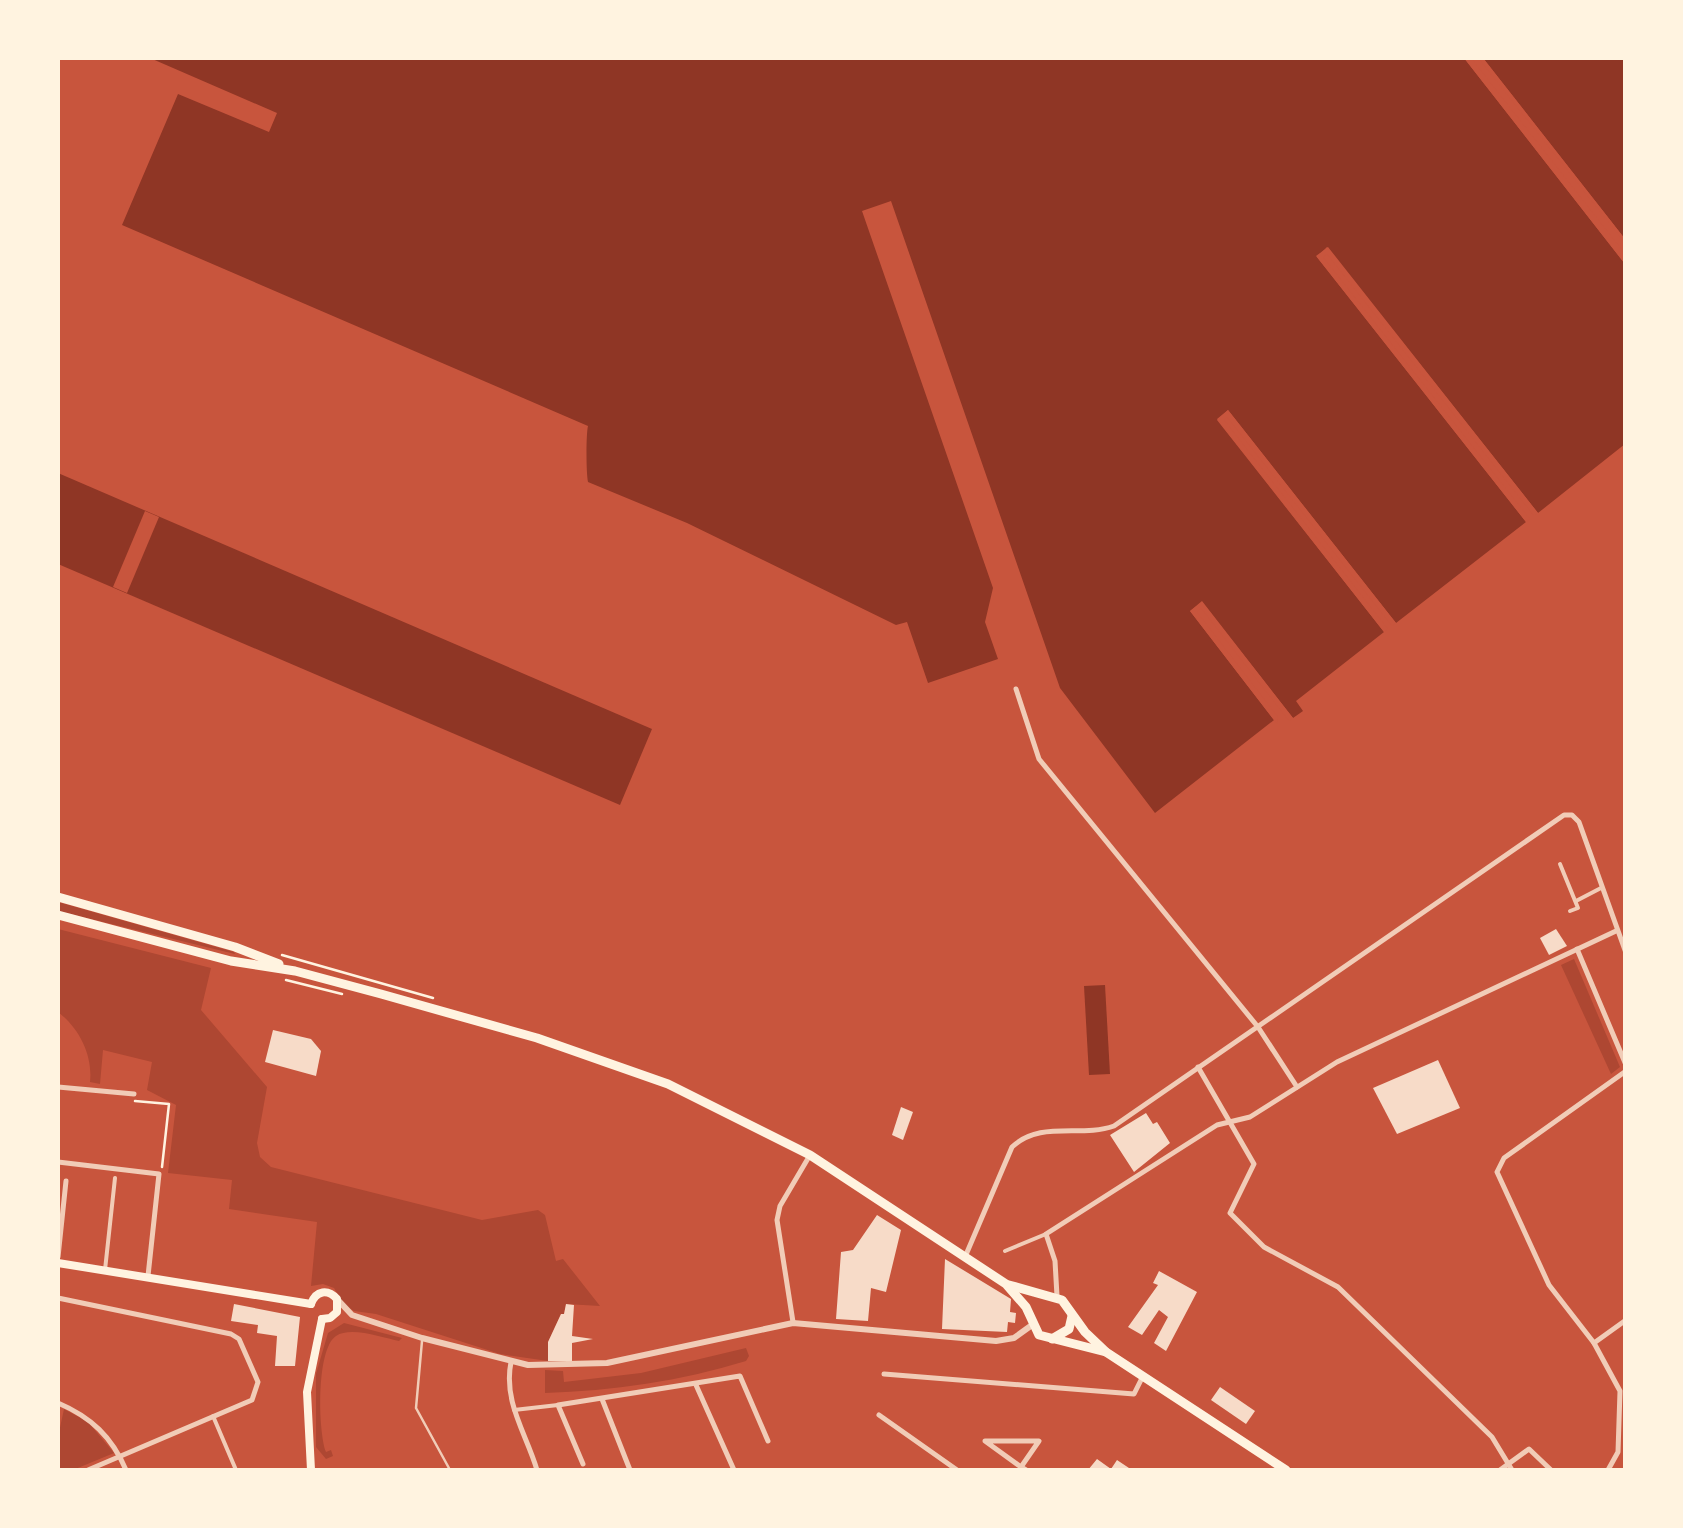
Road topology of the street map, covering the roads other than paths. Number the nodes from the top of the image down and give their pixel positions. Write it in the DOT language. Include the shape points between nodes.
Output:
graph roads {
  1 [pos="1016,688"];
  2 [pos="1560,864"];
  3 [pos="1601,888"];
  4 [pos="58,897"];
  5 [pos="1576,901"];
  6 [pos="1570,911"];
  7 [pos="58,916"];
  8 [pos="1616,930"];
  9 [pos="1577,948"];
  10 [pos="1626,953"];
  11 [pos="295,971"];
  12 [pos="1258,1027"];
  13 [pos="1197,1067"];
  14 [pos="1626,1068"];
  15 [pos="58,1086"];
  16 [pos="1298,1088"];
  17 [pos="134,1098"];
  18 [pos="1228,1122"];
  19 [pos="810,1155"];
  20 [pos="58,1162"];
  21 [pos="115,1174"];
  22 [pos="66,1181"];
  23 [pos="1046,1234"];
  24 [pos="1004,1251"];
  25 [pos="965,1257"];
  26 [pos="58,1260"];
  27 [pos="105,1270"];
  28 [pos="148,1276"];
  29 [pos="1006,1284"];
  30 [pos="1055,1297"];
  31 [pos="58,1298"];
  32 [pos="337,1300"];
  33 [pos="311,1304"];
  34 [pos="1072,1313"];
  35 [pos="322,1319"];
  36 [pos="1626,1320"];
  37 [pos="1031,1323"];
  38 [pos="793,1324"];
  39 [pos="422,1338"];
  40 [pos="1049,1339"];
  41 [pos="1594,1344"];
  42 [pos="1106,1352"];
  43 [pos="511,1362"];
  44 [pos="884,1374"];
  45 [pos="1142,1375"];
  46 [pos="696,1385"];
  47 [pos="602,1399"];
  48 [pos="558,1404"];
  49 [pos="58,1405"];
  50 [pos="514,1410"];
  51 [pos="879,1415"];
  52 [pos="213,1416"];
  53 [pos="768,1442"];
  54 [pos="120,1456"];
  55 [pos="583,1464"];
  56 [pos="1509,1468"];
  57 [pos="1024,1469"];
  58 [pos="88,1470"];
  59 [pos="126,1470"];
  60 [pos="236,1470"];
  61 [pos="311,1470"];
  62 [pos="450,1470"];
  63 [pos="536,1470"];
  64 [pos="630,1470"];
  65 [pos="734,1470"];
  66 [pos="957,1470"];
  67 [pos="1286,1470"];
  68 [pos="1500,1470"];
  69 [pos="1551,1470"];
  70 [pos="1608,1470"];
  1 -- 12 [label="street" via="1039,758"];
  2 -- 5 [label="street"];
  3 -- 5 [label="street"];
  3 -- 8 [label="street"];
  3 -- 12 [label="street" via="1579,822 1572,814 1560,817"];
  4 -- 11 [label="main road" via="235,947"];
  5 -- 6 [label="street" via="1578,908"];
  7 -- 11 [label="main road"];
  8 -- 9 [label="street"];
  8 -- 10 [label="street"];
  9 -- 14 [label="street"];
  9 -- 16 [label="street" via="1336,1062"];
  11 -- 19 [label="main road" via="603,1059"];
  12 -- 13 [label="street"];
  12 -- 16 [label="street"];
  13 -- 18 [label="street"];
  13 -- 25 [label="street" via="1114,1126 1022,1137"];
  14 -- 41 [label="street" via="1507,1155 1497,1172 1549,1284"];
  15 -- 17 [label="street"];
  16 -- 18 [label="street" via="1250,1117"];
  18 -- 23 [label="street"];
  18 -- 56 [label="street" via="1254,1164 1230,1213 1235,1220 1264,1247 1338,1287 1492,1437"];
  19 -- 25 [label="main road"];
  19 -- 38 [label="street" via="777,1220"];
  20 -- 21 [label="street"];
  21 -- 27 [label="street"];
  21 -- 28 [label="street" via="159,1174"];
  22 -- 26 [label="street"];
  23 -- 24 [label="street"];
  23 -- 30 [label="street" via="1055,1261"];
  25 -- 29 [label="main road"];
  26 -- 27 [label="main road"];
  27 -- 28 [label="main road"];
  28 -- 33 [label="main road"];
  29 -- 30 [label="main road"];
  29 -- 37 [label="main road"];
  30 -- 34 [label="main road"];
  30 -- 37 [label="main road" via="1035,1304"];
  31 -- 52 [label="street" via="240,1339 258,1382 256,1395"];
  32 -- 33 [label="main road" via="323,1292"];
  32 -- 35 [label="main road" via="337,1312"];
  32 -- 39 [label="street" via="352,1315"];
  33 -- 35 [label="main road"];
  34 -- 40 [label="main road" via="1069,1329"];
  34 -- 42 [label="main road"];
  35 -- 61 [label="main road" via="308,1392"];
  36 -- 41 [label="street"];
  37 -- 38 [label="street" via="1014,1338 996,1341"];
  37 -- 40 [label="main road"];
  38 -- 43 [label="street" via="607,1363"];
  39 -- 43 [label="street"];
  39 -- 62 [label="lane" via="416,1408"];
  40 -- 42 [label="main road"];
  41 -- 70 [label="street" via="1622,1404 1618,1452"];
  42 -- 45 [label="main road"];
  43 -- 50 [label="street" via="507,1382"];
  44 -- 45 [label="street" via="1134,1394"];
  45 -- 67 [label="main road"];
  46 -- 47 [label="street"];
  46 -- 53 [label="street" via="740,1376"];
  46 -- 65 [label="street"];
  47 -- 48 [label="street"];
  47 -- 64 [label="street"];
  48 -- 50 [label="street"];
  48 -- 55 [label="street"];
  49 -- 54 [label="street" via="90,1420"];
  50 -- 63 [label="street"];
  51 -- 66 [label="street"];
  52 -- 54 [label="street"];
  52 -- 60 [label="street"];
  54 -- 58 [label="street"];
  54 -- 59 [label="street"];
  56 -- 68 [label="street"];
  56 -- 69 [label="street" via="1529,1450"];
  57 -- 57 [label="street" via="997,1450 985,1440 1039,1441"];
}
